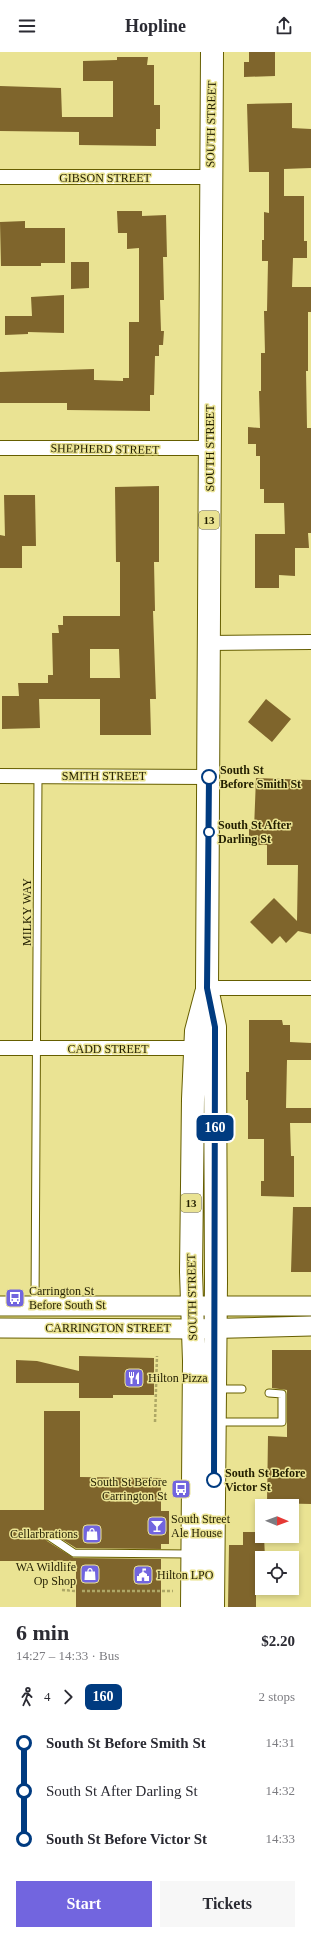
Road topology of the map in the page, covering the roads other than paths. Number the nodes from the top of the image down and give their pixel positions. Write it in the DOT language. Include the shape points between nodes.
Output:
graph roads {
  1 [pos="212,52"];
  2 [pos="0,177"];
  3 [pos="210,177"];
  4 [pos="0,448"];
  5 [pos="210,448"];
  6 [pos="209,642"];
  7 [pos="311,642"];
  8 [pos="0,776"];
  9 [pos="38,776"];
  10 [pos="209,777"];
  11 [pos="207,988"];
  12 [pos="311,988"];
  13 [pos="0,1048"];
  14 [pos="205,1048"];
  15 [pos="37,1049"];
  16 [pos="35,1305"];
  17 [pos="0,1306"];
  18 [pos="215,1306"];
  19 [pos="311,1306"];
  20 [pos="192,1307"];
  21 [pos="311,1326"];
  22 [pos="0,1328"];
  23 [pos="215,1328"];
  24 [pos="192,1329"];
  25 [pos="204,1389"];
  26 [pos="242,1389"];
  27 [pos="269,1393"];
  28 [pos="204,1422"];
  29 [pos="50,1537"];
  30 [pos="192,1554"];
  31 [pos="192,1607"];
  32 [pos="213,1607"];
  1 -- 3 [label="main road, SOUTH STREET / 13"];
  2 -- 3 [label="street, GIBSON STREET"];
  3 -- 5 [label="main road, SOUTH STREET / 13"];
  4 -- 5 [label="street, SHEPHERD STREET"];
  5 -- 6 [label="main road, SOUTH STREET / 13"];
  6 -- 7 [label="street"];
  6 -- 10 [label="main road, SOUTH STREET / 13"];
  8 -- 9 [label="street, SMITH STREET"];
  9 -- 10 [label="street, SMITH STREET"];
  9 -- 15 [label="lane, MILKY WAY"];
  10 -- 11 [label="main road, SOUTH STREET / 13"];
  11 -- 12 [label="street"];
  11 -- 14 [label="main road, SOUTH STREET / 13" via="215,1027"];
  13 -- 15 [label="street, CADD STREET"];
  14 -- 15 [label="street, CADD STREET"];
  14 -- 18 [label="main road, SOUTH STREET / 13"];
  14 -- 20 [label="main road, SOUTH STREET / 13" via="191,1181"];
  15 -- 16 [label="lane, MILKY WAY"];
  16 -- 17 [label="main road, CARRINGTON STREET"];
  16 -- 20 [label="main road, CARRINGTON STREET"];
  18 -- 19 [label="main road, CARRINGTON STREET"];
  18 -- 20 [label="main road, CARRINGTON STREET"];
  18 -- 23 [label="main road, SOUTH STREET / 13"];
  20 -- 24 [label="main road, SOUTH STREET / 13"];
  21 -- 23 [label="main road, CARRINGTON STREET"];
  22 -- 24 [label="main road, CARRINGTON STREET"];
  23 -- 24 [label="main road, CARRINGTON STREET"];
  23 -- 25 [label="main road, SOUTH STREET / 13"];
  24 -- 25 [label="main road, SOUTH STREET / 13"];
  25 -- 26 [label="lane"];
  25 -- 28 [label="main road, SOUTH STREET / 13"];
  27 -- 28 [label="lane" via="282,1394 282,1422"];
  28 -- 30 [label="main road, SOUTH STREET / 13"];
  28 -- 32 [label="main road, SOUTH STREET / 13"];
  29 -- 30 [label="lane" via="74,1553"];
  30 -- 31 [label="main road, SOUTH STREET / 13"];
}
